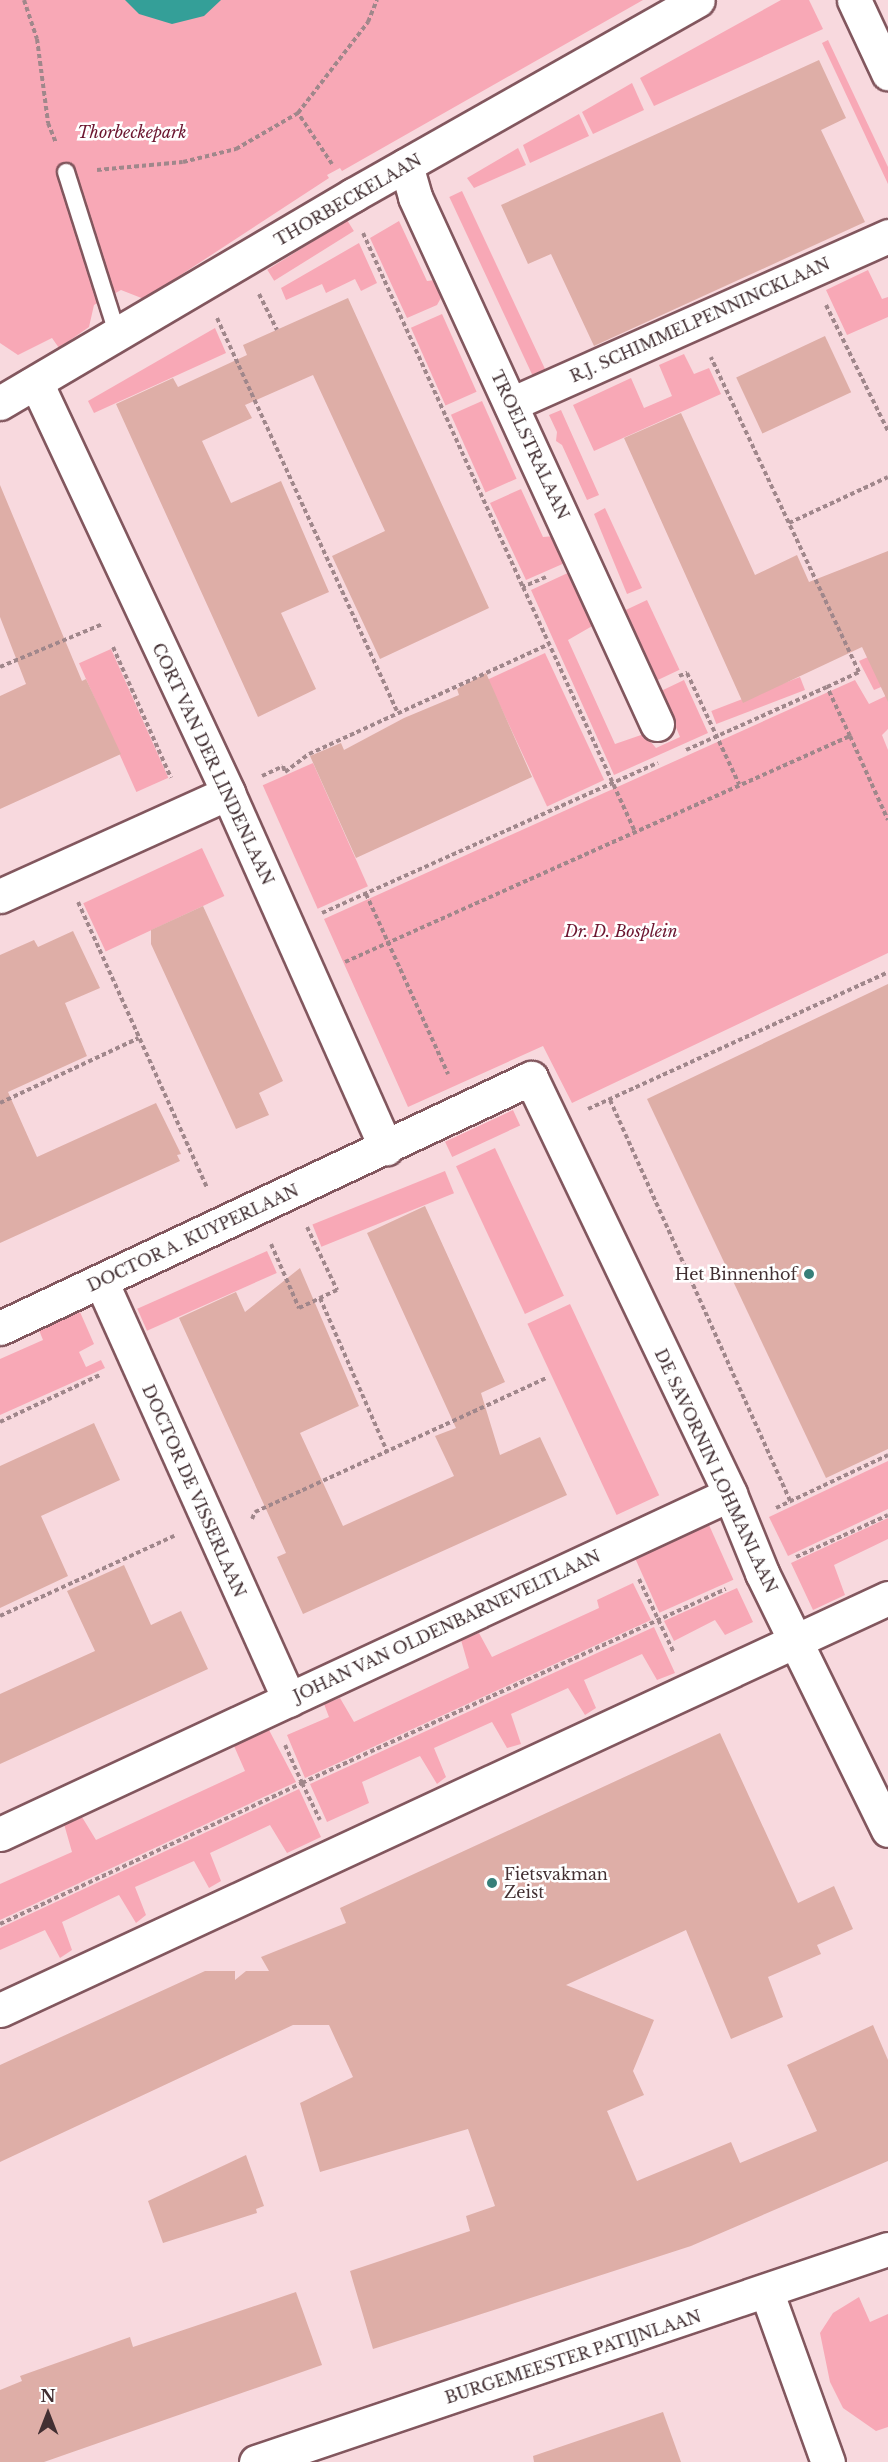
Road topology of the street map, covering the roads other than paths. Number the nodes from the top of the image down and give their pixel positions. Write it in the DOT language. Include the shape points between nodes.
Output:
graph roads {
  1 [pos="698,0"];
  2 [pos="854,0"];
  3 [pos="888,73"];
  4 [pos="405,165"];
  5 [pos="66,172"];
  6 [pos="888,236"];
  7 [pos="118,336"];
  8 [pos="31,385"];
  9 [pos="0,404"];
  10 [pos="511,404"];
  11 [pos="657,724"];
  12 [pos="228,792"];
  13 [pos="0,896"];
  14 [pos="531,1078"];
  15 [pos="386,1148"];
  16 [pos="101,1281"];
  17 [pos="0,1328"];
  18 [pos="730,1494"];
  19 [pos="888,1598"];
  20 [pos="797,1640"];
  21 [pos="289,1700"];
  22 [pos="888,1830"];
  23 [pos="0,1834"];
  24 [pos="0,2010"];
  25 [pos="888,2249"];
  26 [pos="767,2293"];
  27 [pos="256,2462"];
  28 [pos="828,2462"];
  1 -- 4 [label="street, THORBECKELAAN"];
  2 -- 3 [label="street"];
  4 -- 7 [label="street, THORBECKELAAN"];
  4 -- 10 [label="street, TROELSTRALAAN" via="415,197"];
  5 -- 7 [label="lane"];
  6 -- 10 [label="street, R.J. SCHIMMELPENNINCKLAAN"];
  7 -- 8 [label="street, THORBECKELAAN"];
  8 -- 9 [label="street, THORBECKELAAN"];
  8 -- 12 [label="street, CORT VAN DER LINDENLAAN" via="41,393"];
  10 -- 11 [label="street, TROELSTRALAAN"];
  12 -- 13 [label="street"];
  12 -- 15 [label="street, CORT VAN DER LINDENLAAN"];
  14 -- 15 [label="street, DOCTOR A. KUYPERLAAN"];
  14 -- 18 [label="street, DE SAVORNIN LOHMANLAAN"];
  15 -- 16 [label="street, DOCTOR A. KUYPERLAAN"];
  16 -- 17 [label="street, DOCTOR A. KUYPERLAAN"];
  16 -- 21 [label="street, DOCTOR DE VISSERLAAN"];
  18 -- 20 [label="street, DE SAVORNIN LOHMANLAAN" via="762,1573"];
  18 -- 21 [label="street, JOHAN VAN OLDENBARNEVELTLAAN"];
  19 -- 20 [label="street"];
  20 -- 22 [label="street, DE SAVORNIN LOHMANLAAN"];
  20 -- 24 [label="street"];
  21 -- 23 [label="street, JOHAN VAN OLDENBARNEVELTLAAN"];
  25 -- 26 [label="street, BURGEMEESTER PATIJNLAAN"];
  26 -- 27 [label="street, BURGEMEESTER PATIJNLAAN"];
  26 -- 28 [label="street"];
}
